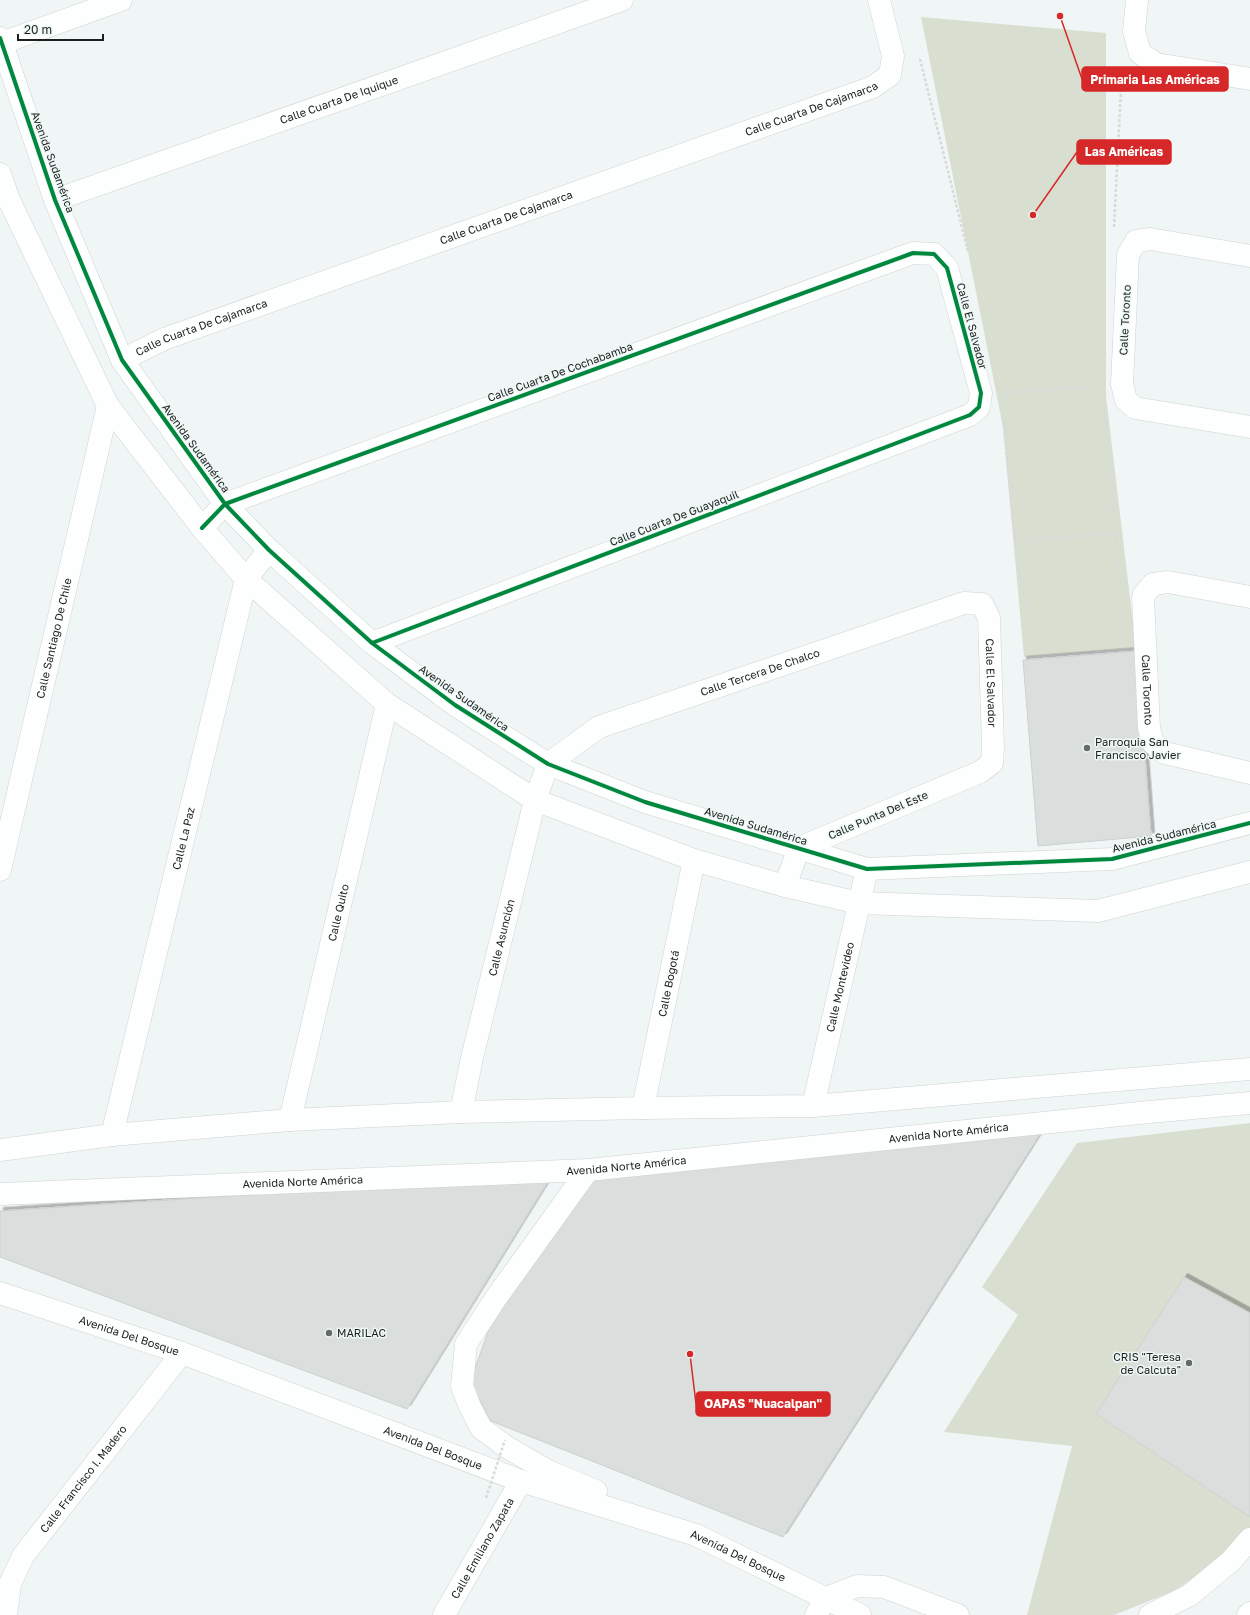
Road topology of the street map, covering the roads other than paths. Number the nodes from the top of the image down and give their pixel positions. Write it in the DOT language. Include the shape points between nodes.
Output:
graph roads {
  1 [pos="121,0"];
  2 [pos="622,0"];
  3 [pos="879,0"];
  4 [pos="1137,0"];
  5 [pos="1,40"];
  6 [pos="1250,79"];
  7 [pos="0,174"];
  8 [pos="55,200"];
  9 [pos="934,254"];
  10 [pos="1250,256"];
  11 [pos="122,360"];
  12 [pos="108,406"];
  13 [pos="979,407"];
  14 [pos="1250,427"];
  15 [pos="225,504"];
  16 [pos="202,528"];
  17 [pos="269,550"];
  18 [pos="246,579"];
  19 [pos="1250,597"];
  20 [pos="982,604"];
  21 [pos="372,643"];
  22 [pos="387,704"];
  23 [pos="548,764"];
  24 [pos="992,764"];
  25 [pos="1250,773"];
  26 [pos="535,800"];
  27 [pos="1250,823"];
  28 [pos="799,848"];
  29 [pos="694,860"];
  30 [pos="868,869"];
  31 [pos="0,870"];
  32 [pos="1250,872"];
  33 [pos="785,886"];
  34 [pos="859,903"];
  35 [pos="1250,1069"];
  36 [pos="1250,1103"];
  37 [pos="813,1106"];
  38 [pos="643,1108"];
  39 [pos="461,1112"];
  40 [pos="290,1120"];
  41 [pos="112,1135"];
  42 [pos="0,1150"];
  43 [pos="588,1170"];
  44 [pos="0,1194"];
  45 [pos="0,1293"];
  46 [pos="182,1354"];
  47 [pos="521,1481"];
  48 [pos="696,1535"];
  49 [pos="1250,1539"];
  50 [pos="821,1606"];
  51 [pos="6,1615"];
  52 [pos="444,1615"];
  53 [pos="860,1615"];
  54 [pos="958,1615"];
  55 [pos="1150,1615"];
  1 -- 5 [label="street"];
  2 -- 8 [label="street, Calle Cuarta De Iquique"];
  3 -- 11 [label="street, Calle Cuarta De Cajamarca" via="893,56 890,75 873,87 164,339"];
  4 -- 6 [label="street" via="1134,31 1140,53 1156,64"];
  5 -- 8 [label="street, Avenida Sudamérica"];
  7 -- 12 [label="street" via="9,200"];
  8 -- 11 [label="street, Avenida Sudamérica"];
  9 -- 13 [label="street, Calle El Salvador" via="947,268 981,393"];
  9 -- 15 [label="street, Calle Cuarta De Cochabamba" via="913,253"];
  10 -- 14 [label="street, Calle Toronto" via="1150,238 1136,241 1128,255 1122,377 1126,400 1135,408"];
  11 -- 15 [label="street, Avenida Sudamérica"];
  12 -- 16 [label="street"];
  12 -- 31 [label="street, Calle Santiago De Chile"];
  13 -- 21 [label="street, Calle Cuarta De Guayaquil" via="970,415"];
  15 -- 16 [label="street, Calle Cuarta De Cochabamba"];
  15 -- 17 [label="street, Avenida Sudamérica"];
  16 -- 18 [label="street"];
  17 -- 18 [label="street, Calle La Paz"];
  17 -- 21 [label="street, Avenida Sudamérica"];
  18 -- 22 [label="street"];
  18 -- 41 [label="street, Calle La Paz"];
  19 -- 25 [label="street, Calle Toronto" via="1168,582 1153,584 1143,596 1149,728 1153,743 1165,753"];
  20 -- 23 [label="street, Calle Tercera De Chalco" via="964,602 599,727"];
  20 -- 24 [label="street, Calle El Salvador" via="989,618"];
  21 -- 23 [label="street, Avenida Sudamérica" via="455,705"];
  22 -- 26 [label="street"];
  22 -- 40 [label="street, Calle Quito"];
  23 -- 26 [label="street, Calle Asunción"];
  23 -- 28 [label="street, Avenida Sudamérica" via="645,802"];
  24 -- 28 [label="street, Calle Punta Del Este" via="980,772"];
  26 -- 29 [label="street"];
  26 -- 39 [label="street, Calle Asunción"];
  27 -- 30 [label="street, Avenida Sudamérica" via="1112,859"];
  28 -- 30 [label="street, Avenida Sudamérica"];
  28 -- 33 [label="street"];
  29 -- 33 [label="street"];
  29 -- 38 [label="street, Calle Bogotá"];
  30 -- 34 [label="street, Calle Montevideo"];
  32 -- 34 [label="street" via="1098,911"];
  33 -- 34 [label="street"];
  34 -- 37 [label="street, Calle Montevideo"];
  35 -- 37 [label="street"];
  36 -- 43 [label="street, Avenida Norte América"];
  37 -- 38 [label="street"];
  38 -- 39 [label="street"];
  39 -- 40 [label="street"];
  40 -- 41 [label="street"];
  41 -- 42 [label="street"];
  43 -- 44 [label="street, Avenida Norte América"];
  43 -- 48 [label="street" via="466,1344 462,1386 481,1428 505,1446 548,1471"];
  45 -- 46 [label="street, Avenida Del Bosque"];
  46 -- 47 [label="street, Avenida Del Bosque"];
  46 -- 51 [label="street, Calle Francisco I. Madero" via="22,1556 10,1584"];
  47 -- 48 [label="street, Avenida Del Bosque"];
  47 -- 52 [label="street, Calle Emiliano Zapata"];
  48 -- 50 [label="street, Avenida Del Bosque"];
  49 -- 55 [label="street" via="1231,1561 1190,1594"];
  50 -- 53 [label="street, Avenida Del Bosque"];
  50 -- 54 [label="street" via="857,1586 884,1587"];
}
